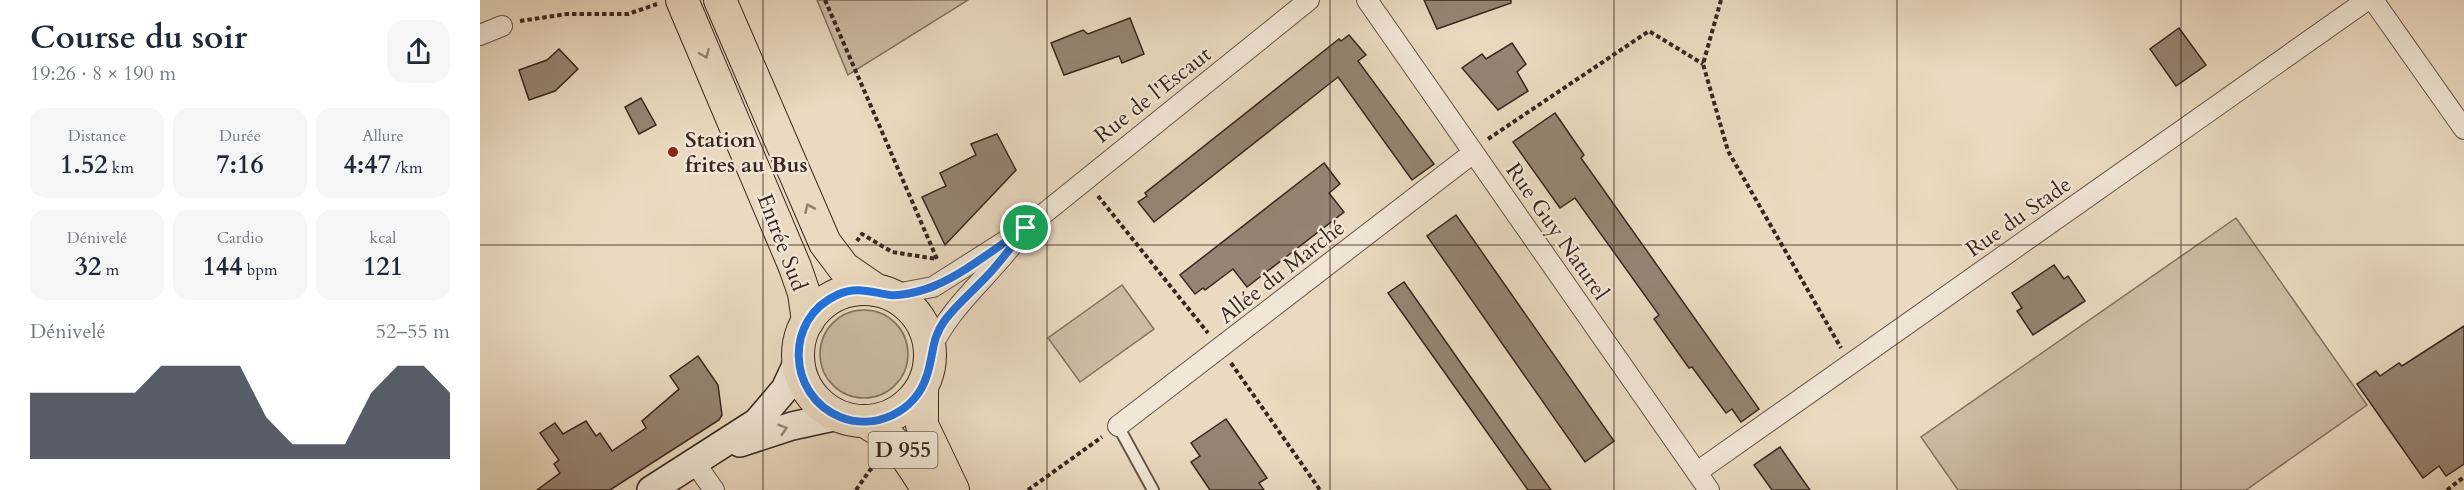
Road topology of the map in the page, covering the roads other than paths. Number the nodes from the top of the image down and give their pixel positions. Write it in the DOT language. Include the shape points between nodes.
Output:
graph roads {
  1 [pos="682,0"];
  2 [pos="720,0"];
  3 [pos="1309,0"];
  4 [pos="1366,0"];
  5 [pos="2367,0"];
  6 [pos="2373,0"];
  7 [pos="502,26"];
  8 [pos="480,35"];
  9 [pos="2464,129"];
  10 [pos="1473,153"];
  11 [pos="1026,228"];
  12 [pos="883,293"];
  13 [pos="808,321"];
  14 [pos="930,351"];
  15 [pos="798,361"];
  16 [pos="922,388"];
  17 [pos="852,419"];
  18 [pos="1118,426"];
  19 [pos="702,459"];
  20 [pos="1697,472"];
  21 [pos="651,490"];
  22 [pos="714,490"];
  23 [pos="928,490"];
  24 [pos="953,490"];
  25 [pos="1153,490"];
  26 [pos="1709,490"];
  1 -- 13 [label="main road, Entrée Sud, one-way" via="791,255 804,293"];
  12 -- 2 [label="main road, Entrée Sud, one-way" via="844,268 825,243"];
  3 -- 11 [label="street, Rue de l'Escaut"];
  4 -- 10 [label="street, Rue Guy Naturel"];
  5 -- 20 [label="street, Rue du Stade"];
  6 -- 9 [label="street"];
  7 -- 8 [label="street"];
  10 -- 18 [label="street, Allée du Marché"];
  10 -- 20 [label="street, Rue Guy Naturel"];
  11 -- 12 [label="street, Rue de l'Escaut" via="933,287"];
  11 -- 14 [label="street, Rue de l'Escaut" via="945,321"];
  12 -- 13 [label="main road" via="856,290 837,295 820,306"];
  12 -- 14 [label="main road" via="906,304 918,317 927,333"];
  13 -- 15 [label="main road" via="801,336"];
  14 -- 16 [label="main road"];
  15 -- 17 [label="main road" via="807,390 821,406"];
  15 -- 19 [label="street" via="770,410"];
  16 -- 17 [label="main road" via="910,404 894,415"];
  16 -- 24 [label="main road, D 955" via="922,425"];
  19 -- 17 [label="street, one-way" via="772,432"];
  17 -- 23 [label="main road, D 955" via="885,433 901,447"];
  18 -- 25 [label="lane"];
  19 -- 21 [label="street"];
  19 -- 22 [label="street"];
  20 -- 26 [label="street, Rue Guy Naturel"];
}
